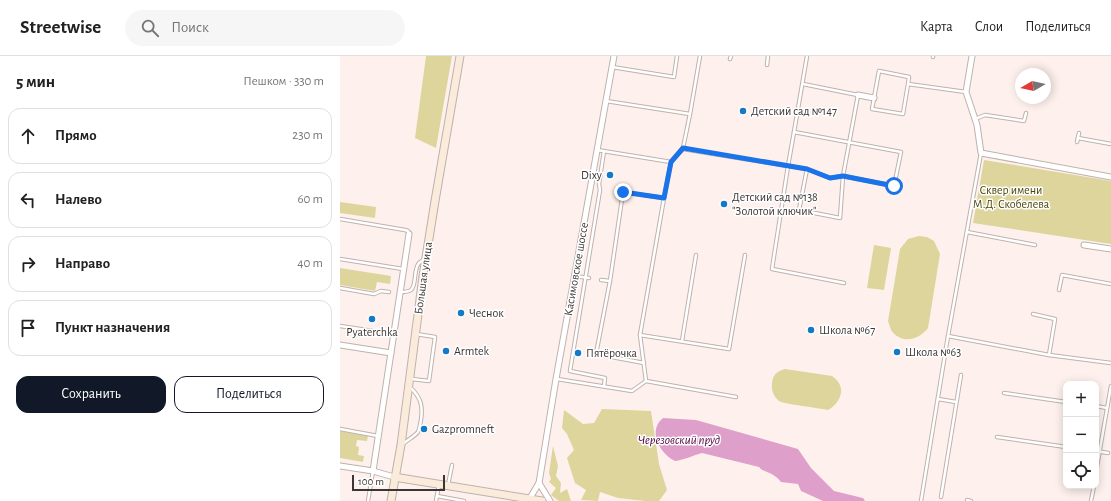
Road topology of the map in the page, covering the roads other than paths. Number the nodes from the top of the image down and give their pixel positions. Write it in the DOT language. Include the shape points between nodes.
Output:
graph roads {
  1 [pos="460,56"];
  2 [pos="614,56"];
  3 [pos="678,56"];
  4 [pos="700,56"];
  5 [pos="768,56"];
  6 [pos="807,56"];
  7 [pos="972,56"];
  8 [pos="767,65"];
  9 [pos="612,67"];
  10 [pos="802,84"];
  11 [pos="908,84"];
  12 [pos="966,92"];
  13 [pos="858,95"];
  14 [pos="874,98"];
  15 [pos="606,101"];
  16 [pos="1026,113"];
  17 [pos="690,114"];
  18 [pos="975,119"];
  19 [pos="794,132"];
  20 [pos="1079,133"];
  21 [pos="1078,138"];
  22 [pos="850,142"];
  23 [pos="1077,142"];
  24 [pos="1111,144"];
  25 [pos="683,148"];
  26 [pos="597,150"];
  27 [pos="604,152"];
  28 [pos="981,153"];
  29 [pos="671,162"];
  30 [pos="788,166"];
  31 [pos="807,169"];
  32 [pos="843,176"];
  33 [pos="1111,177"];
  34 [pos="664,198"];
  35 [pos="340,219"];
  36 [pos="967,232"];
  37 [pos="409,234"];
  38 [pos="1035,245"];
  39 [pos="1084,245"];
  40 [pos="1111,249"];
  41 [pos="696,255"];
  42 [pos="745,255"];
  43 [pos="426,258"];
  44 [pos="340,260"];
  45 [pos="404,269"];
  46 [pos="575,276"];
  47 [pos="587,278"];
  48 [pos="601,280"];
  49 [pos="610,281"];
  50 [pos="844,283"];
  51 [pos="1111,284"];
  52 [pos="340,288"];
  53 [pos="1059,290"];
  54 [pos="389,292"];
  55 [pos="400,292"];
  56 [pos="1033,314"];
  57 [pos="340,326"];
  58 [pos="394,334"];
  59 [pos="415,334"];
  60 [pos="640,335"];
  61 [pos="948,336"];
  62 [pos="682,341"];
  63 [pos="340,345"];
  64 [pos="391,353"];
  65 [pos="1048,355"];
  66 [pos="644,363"];
  67 [pos="1111,363"];
  68 [pos="961,375"];
  69 [pos="556,379"];
  70 [pos="646,381"];
  71 [pos="409,382"];
  72 [pos="604,386"];
  73 [pos="1111,386"];
  74 [pos="1004,393"];
  75 [pos="736,396"];
  76 [pos="938,399"];
  77 [pos="956,402"];
  78 [pos="1063,402"];
  79 [pos="1099,407"];
  80 [pos="1107,408"];
  81 [pos="340,429"];
  82 [pos="378,436"];
  83 [pos="997,437"];
  84 [pos="400,445"];
  85 [pos="1099,446"];
  86 [pos="1063,447"];
  87 [pos="1099,451"];
  88 [pos="1108,453"];
  89 [pos="452,465"];
  90 [pos="340,466"];
  91 [pos="373,471"];
  92 [pos="394,478"];
  93 [pos="539,483"];
  94 [pos="439,484"];
  95 [pos="448,486"];
  96 [pos="1093,489"];
  97 [pos="437,496"];
  98 [pos="940,497"];
  99 [pos="530,498"];
  100 [pos="967,500"];
  101 [pos="368,501"];
  102 [pos="390,501"];
  103 [pos="436,501"];
  104 [pos="464,501"];
  105 [pos="542,501"];
  106 [pos="550,501"];
  107 [pos="921,501"];
  108 [pos="971,501"];
  109 [pos="1091,501"];
  1 -- 43 [label="street, Большая улица"];
  2 -- 9 [label="street, Касимовское шоссе"];
  3 -- 9 [label="lane" via="674,78"];
  4 -- 17 [label="lane"];
  5 -- 8 [label="lane"];
  6 -- 10 [label="lane"];
  7 -- 12 [label="street"];
  9 -- 15 [label="street, Касимовское шоссе"];
  10 -- 13 [label="lane"];
  10 -- 19 [label="lane"];
  11 -- 12 [label="lane"];
  11 -- 14 [label="lane" via="909,77 879,71"];
  11 -- 14 [label="lane" via="903,114 872,109"];
  12 -- 18 [label="street"];
  13 -- 14 [label="street"];
  13 -- 22 [label="lane"];
  15 -- 17 [label="lane"];
  15 -- 26 [label="street, Касимовское шоссе"];
  16 -- 18 [label="lane" via="1024,121 985,115"];
  17 -- 25 [label="lane"];
  18 -- 28 [label="street"];
  19 -- 22 [label="lane"];
  19 -- 30 [label="lane"];
  20 -- 21 [label="lane"];
  21 -- 23 [label="lane"];
  21 -- 24 [label="lane"];
  22 -- 32 [label="lane"];
  22 -- 32 [label="lane" via="901,152 896,180 894,186"];
  25 -- 29 [label="lane"];
  25 -- 30 [label="lane"];
  26 -- 27 [label="lane"];
  26 -- 46 [label="street, Касимовское шоссе"];
  27 -- 29 [label="lane"];
  27 -- 47 [label="lane"];
  28 -- 33 [label="street"];
  28 -- 36 [label="lane"];
  29 -- 34 [label="lane"];
  30 -- 31 [label="lane"];
  30 -- 50 [label="lane" via="772,269"];
  31 -- 32 [label="lane" via="830,178"];
  31 -- 32 [label="lane" via="799,210 840,218"];
  34 -- 49 [label="lane" via="623,192"];
  34 -- 60 [label="lane"];
  35 -- 37 [label="lane" via="405,230"];
  36 -- 38 [label="lane"];
  36 -- 61 [label="lane"];
  37 -- 45 [label="street"];
  39 -- 40 [label="street"];
  41 -- 62 [label="lane"];
  42 -- 62 [label="lane" via="729,348"];
  43 -- 55 [label="lane" via="418,264 411,290"];
  43 -- 59 [label="street, Большая улица"];
  44 -- 45 [label="lane"];
  45 -- 55 [label="street"];
  46 -- 47 [label="lane"];
  46 -- 69 [label="street, Касимовское шоссе"];
  47 -- 72 [label="lane" via="570,371 605,378"];
  48 -- 49 [label="lane"];
  49 -- 66 [label="lane" via="596,354"];
  51 -- 53 [label="lane" via="1062,275"];
  52 -- 54 [label="lane" via="374,294 381,291"];
  55 -- 58 [label="street"];
  56 -- 65 [label="lane" via="1055,319"];
  57 -- 58 [label="lane"];
  58 -- 64 [label="street"];
  59 -- 71 [label="street, Большая улица"];
  59 -- 71 [label="lane" via="435,337 429,381"];
  60 -- 62 [label="lane"];
  60 -- 66 [label="lane"];
  61 -- 65 [label="lane"];
  61 -- 76 [label="lane"];
  63 -- 64 [label="street"];
  64 -- 82 [label="street"];
  65 -- 67 [label="lane"];
  66 -- 70 [label="lane"];
  68 -- 77 [label="lane"];
  69 -- 72 [label="lane"];
  69 -- 93 [label="street, Касимовское шоссе"];
  70 -- 72 [label="lane" via="632,391"];
  70 -- 75 [label="lane"];
  71 -- 84 [label="street, Большая улица"];
  71 -- 84 [label="lane" via="418,396 422,410 416,434"];
  73 -- 80 [label="lane"];
  74 -- 78 [label="lane"];
  76 -- 77 [label="lane"];
  76 -- 107 [label="lane"];
  77 -- 98 [label="lane"];
  79 -- 80 [label="lane"];
  80 -- 85 [label="lane"];
  81 -- 82 [label="lane"];
  82 -- 91 [label="street"];
  83 -- 86 [label="lane"];
  84 -- 92 [label="street, Большая улица"];
  87 -- 88 [label="lane"];
  89 -- 95 [label="lane"];
  90 -- 91 [label="street"];
  91 -- 92 [label="street"];
  91 -- 101 [label="lane"];
  92 -- 94 [label="street"];
  92 -- 102 [label="street, Большая улица"];
  93 -- 99 [label="street, Касимовское шоссе"];
  93 -- 106 [label="street"];
  94 -- 95 [label="street"];
  94 -- 97 [label="lane"];
  95 -- 99 [label="street"];
  96 -- 109 [label="lane"];
  97 -- 103 [label="lane"];
  97 -- 104 [label="lane"];
  99 -- 105 [label="street"];
  100 -- 108 [label="lane"];
}
